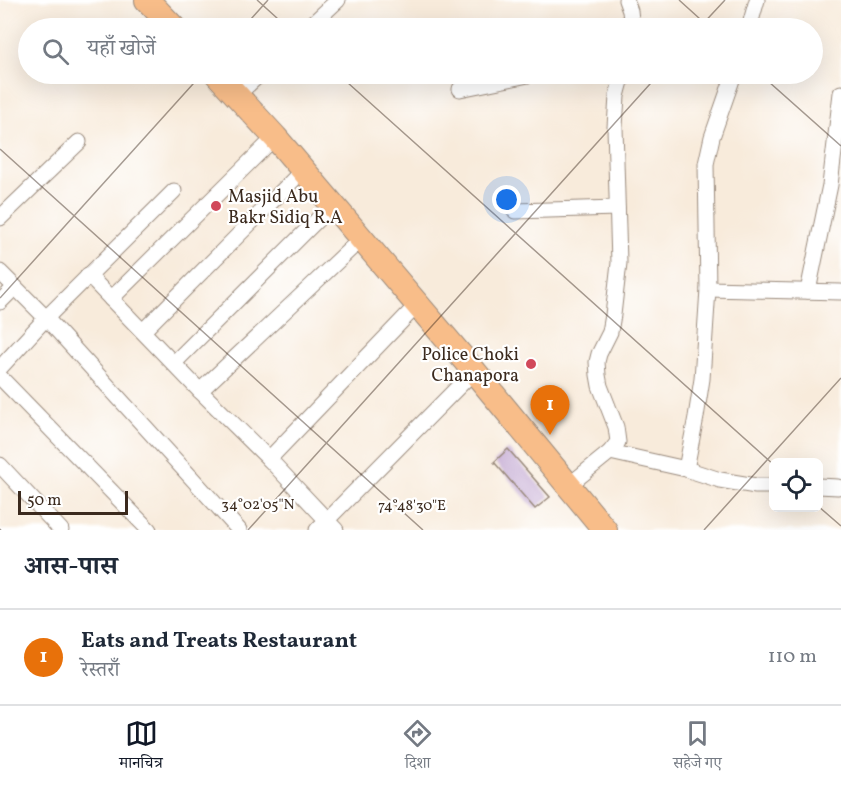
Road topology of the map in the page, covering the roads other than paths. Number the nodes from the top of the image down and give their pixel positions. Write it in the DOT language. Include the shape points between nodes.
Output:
graph roads {
  1 [pos="147,0"];
  2 [pos="338,0"];
  3 [pos="626,0"];
  4 [pos="758,0"];
  5 [pos="164,18"];
  6 [pos="319,18"];
  7 [pos="631,18"];
  8 [pos="752,18"];
  9 [pos="227,84"];
  10 [pos="249,84"];
  11 [pos="484,84"];
  12 [pos="620,84"];
  13 [pos="731,84"];
  14 [pos="460,89"];
  15 [pos="841,93"];
  16 [pos="237,95"];
  17 [pos="275,137"];
  18 [pos="79,142"];
  19 [pos="303,170"];
  20 [pos="174,191"];
  21 [pos="332,205"];
  22 [pos="617,208"];
  23 [pos="515,211"];
  24 [pos="0,218"];
  25 [pos="361,240"];
  26 [pos="0,272"];
  27 [pos="88,276"];
  28 [pos="15,287"];
  29 [pos="708,289"];
  30 [pos="808,291"];
  31 [pos="841,292"];
  32 [pos="111,299"];
  33 [pos="0,302"];
  34 [pos="417,305"];
  35 [pos="46,318"];
  36 [pos="143,332"];
  37 [pos="174,363"];
  38 [pos="0,368"];
  39 [pos="474,370"];
  40 [pos="0,377"];
  41 [pos="200,391"];
  42 [pos="610,453"];
  43 [pos="269,459"];
  44 [pos="0,465"];
  45 [pos="686,469"];
  46 [pos="568,486"];
  47 [pos="769,486"];
  48 [pos="823,486"];
  49 [pos="838,487"];
  50 [pos="326,527"];
  51 [pos="61,530"];
  52 [pos="149,530"];
  53 [pos="239,530"];
  54 [pos="605,530"];
  1 -- 5 [label="main road"];
  2 -- 6 [label="street"];
  3 -- 7 [label="street"];
  4 -- 8 [label="street"];
  9 -- 16 [label="main road"];
  10 -- 16 [label="street"];
  11 -- 14 [label="street"];
  12 -- 22 [label="street" via="615,127"];
  13 -- 29 [label="street" via="706,164"];
  15 -- 30 [label="street" via="830,185"];
  16 -- 17 [label="main road"];
  17 -- 19 [label="main road"];
  17 -- 32 [label="street"];
  18 -- 24 [label="street"];
  19 -- 21 [label="main road"];
  19 -- 36 [label="street"];
  20 -- 27 [label="street"];
  21 -- 25 [label="main road"];
  21 -- 37 [label="street"];
  22 -- 23 [label="street"];
  22 -- 42 [label="street" via="619,263 613,315 597,362 600,386 618,435"];
  25 -- 34 [label="main road"];
  25 -- 41 [label="street"];
  26 -- 28 [label="street"];
  27 -- 32 [label="street"];
  27 -- 35 [label="street"];
  28 -- 33 [label="street"];
  28 -- 35 [label="street"];
  29 -- 30 [label="street"];
  29 -- 45 [label="street" via="702,379"];
  30 -- 31 [label="street"];
  32 -- 36 [label="street"];
  34 -- 39 [label="main road"];
  34 -- 43 [label="street"];
  35 -- 38 [label="street"];
  35 -- 53 [label="street"];
  36 -- 37 [label="street"];
  37 -- 41 [label="street"];
  39 -- 46 [label="main road"];
  39 -- 50 [label="street"];
  40 -- 52 [label="street"];
  41 -- 43 [label="street"];
  42 -- 45 [label="street"];
  42 -- 46 [label="street"];
  43 -- 50 [label="street"];
  44 -- 51 [label="street"];
  45 -- 47 [label="street" via="737,484"];
  46 -- 54 [label="main road"];
  48 -- 49 [label="street"];
}
